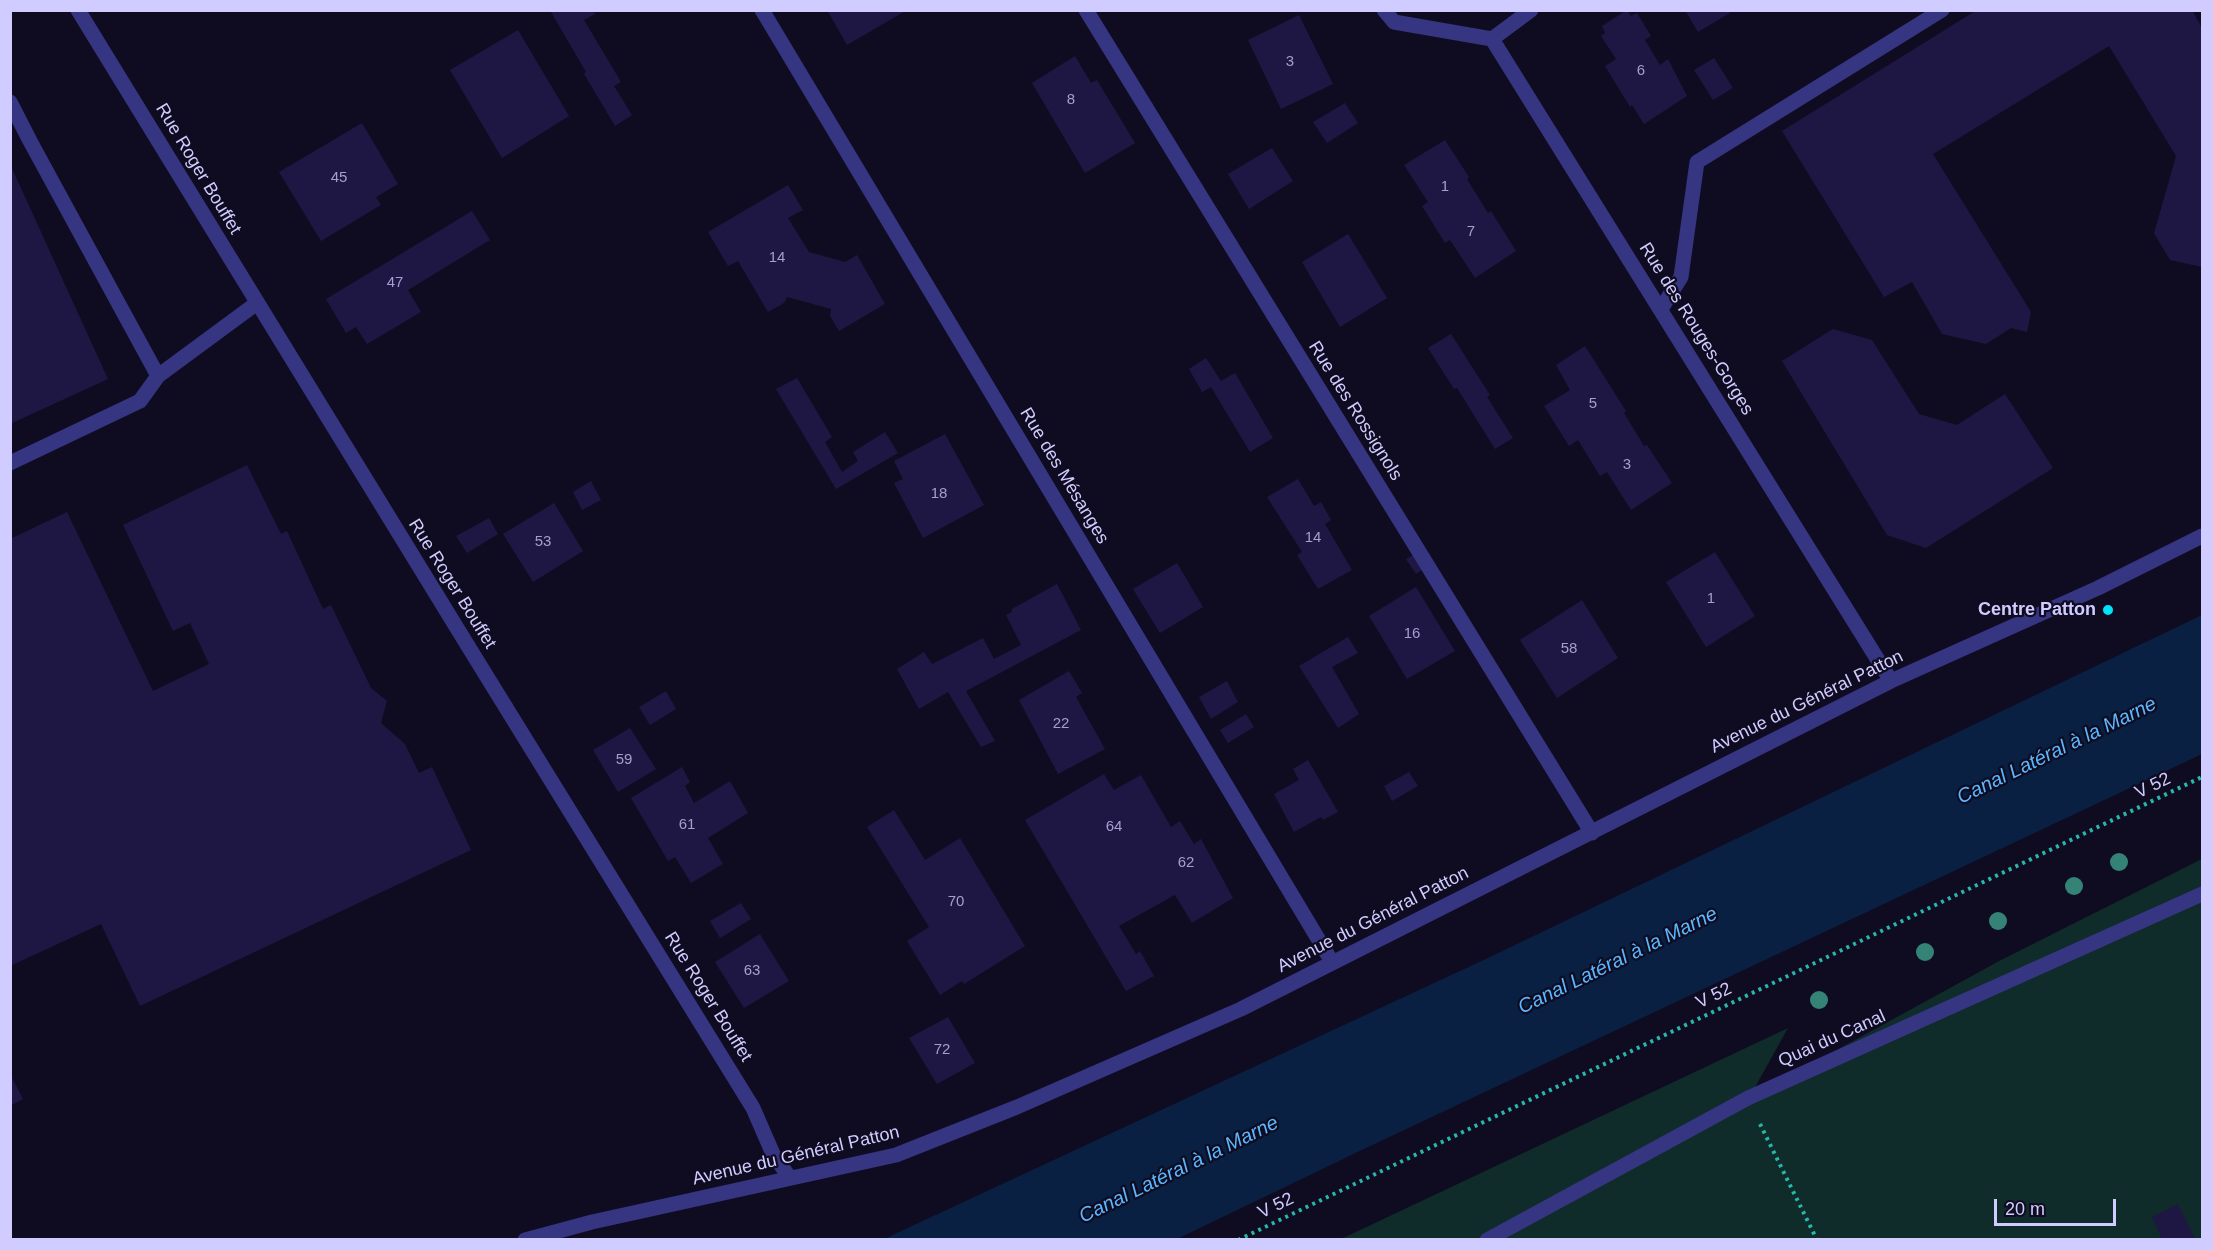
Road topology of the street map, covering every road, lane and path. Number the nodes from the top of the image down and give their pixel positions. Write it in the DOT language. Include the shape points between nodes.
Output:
graph roads {
  1 [pos="78,10"];
  2 [pos="762,10"];
  3 [pos="1086,10"];
  4 [pos="1384,10"];
  5 [pos="1531,10"];
  6 [pos="1942,10"];
  7 [pos="1492,39"];
  8 [pos="10,102"];
  9 [pos="257,303"];
  10 [pos="1661,309"];
  11 [pos="158,376"];
  12 [pos="10,463"];
  13 [pos="2202,536"];
  14 [pos="1891,681"];
  15 [pos="2202,777"];
  16 [pos="1592,833"];
  17 [pos="2202,894"];
  18 [pos="1332,962"];
  19 [pos="1748,1098"];
  20 [pos="790,1179"];
  21 [pos="525,1239"];
  22 [pos="1238,1239"];
  23 [pos="1487,1239"];
  24 [pos="1817,1239"];
  1 -- 9 [label="street, Rue Roger Bouffet"];
  2 -- 18 [label="street, Rue des Mésanges"];
  3 -- 16 [label="street, Rue des Rossignols"];
  4 -- 7 [label="street" via="1394,22"];
  5 -- 7 [label="street"];
  6 -- 10 [label="street" via="1697,162 1681,277"];
  7 -- 10 [label="street, Rue des Rouges-Gorges"];
  8 -- 11 [label="street"];
  9 -- 11 [label="street"];
  9 -- 20 [label="street, Rue Roger Bouffet" via="753,1108 773,1154"];
  10 -- 14 [label="street, Rue des Rouges-Gorges"];
  11 -- 12 [label="street" via="140,401"];
  13 -- 14 [label="street, Avenue du Général Patton" via="2098,588"];
  14 -- 16 [label="street, Avenue du Général Patton"];
  15 -- 22 [label="path, V 52"];
  16 -- 18 [label="street, Avenue du Général Patton"];
  17 -- 19 [label="street, Quai du Canal"];
  18 -- 20 [label="street, Avenue du Général Patton" via="1241,1009 1017,1107 896,1155"];
  19 -- 23 [label="street, Quai du Canal"];
  19 -- 24 [label="path"];
  20 -- 21 [label="street, Avenue du Général Patton"];
}
